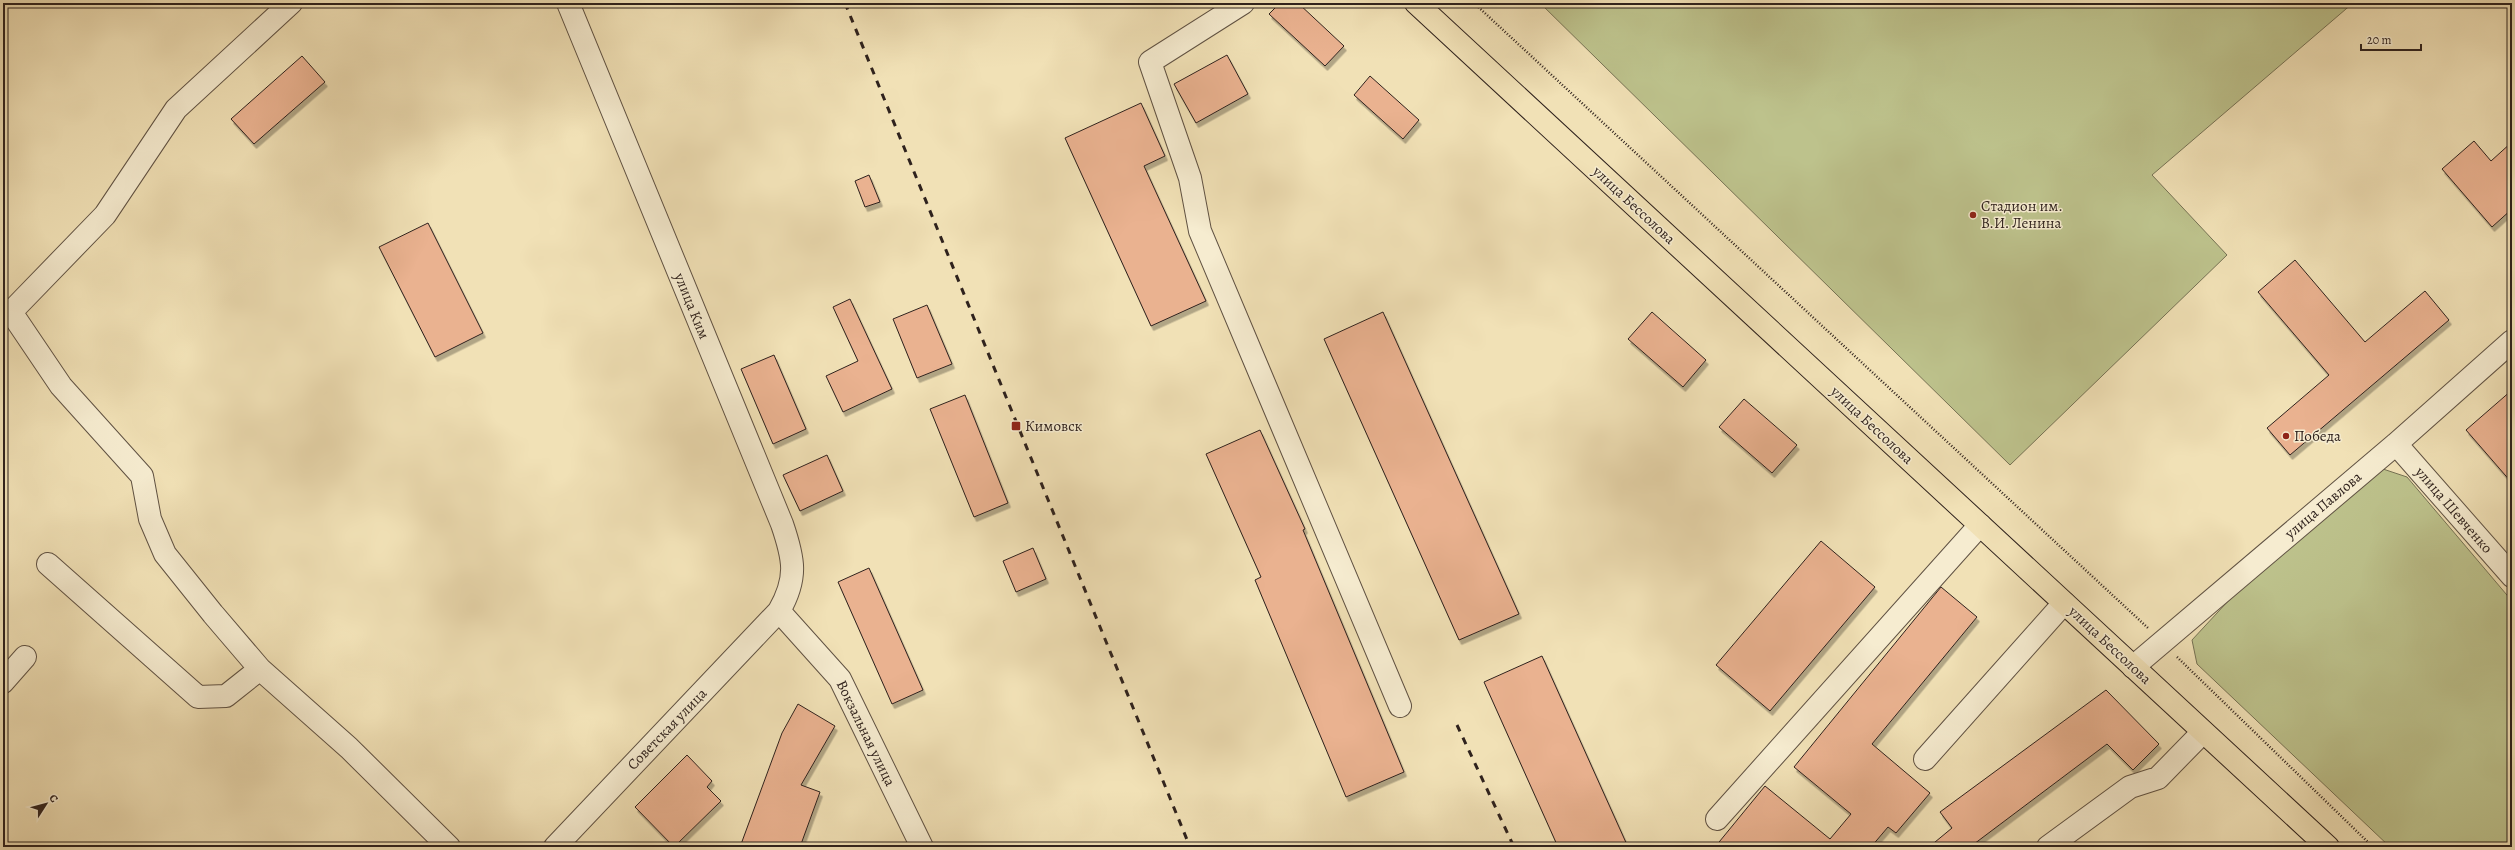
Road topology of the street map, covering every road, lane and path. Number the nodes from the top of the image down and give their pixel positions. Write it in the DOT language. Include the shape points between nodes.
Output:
graph roads {
  1 [pos="291,3"];
  2 [pos="568,3"];
  3 [pos="1243,3"];
  4 [pos="1416,3"];
  5 [pos="1474,3"];
  6 [pos="7,313"];
  7 [pos="2512,341"];
  8 [pos="2396,444"];
  9 [pos="1980,525"];
  10 [pos="48,564"];
  11 [pos="2512,576"];
  12 [pos="2064,603"];
  13 [pos="779,611"];
  14 [pos="2162,642"];
  15 [pos="25,658"];
  16 [pos="2133,667"];
  17 [pos="260,669"];
  18 [pos="3,682"];
  19 [pos="1400,706"];
  20 [pos="2203,732"];
  21 [pos="1925,759"];
  22 [pos="1717,819"];
  23 [pos="449,847"];
  24 [pos="555,847"];
  25 [pos="922,847"];
  26 [pos="2048,847"];
  27 [pos="2328,847"];
  28 [pos="2373,847"];
  1 -- 6 [label="street" via="176,109 105,215"];
  2 -- 13 [label="street, улица Ким" via="791,551 793,576 790,592"];
  3 -- 19 [label="street" via="1150,62 1190,178 1200,231"];
  4 -- 9 [label="main road, улица Бессолова"];
  5 -- 14 [label="path"];
  6 -- 17 [label="street" via="61,386 142,476 150,519 165,554"];
  7 -- 8 [label="street, улица Павлова"];
  8 -- 11 [label="street, улица Шевченко"];
  8 -- 14 [label="street, улица Павлова"];
  9 -- 12 [label="main road, улица Бессолова"];
  9 -- 22 [label="street"];
  10 -- 17 [label="street" via="198,697 226,696"];
  12 -- 16 [label="main road, улица Бессолова"];
  12 -- 21 [label="street"];
  13 -- 24 [label="street, Советская улица"];
  13 -- 25 [label="street, Вокзальная улица" via="840,679"];
  14 -- 16 [label="street, улица Павлова"];
  14 -- 28 [label="path"];
  15 -- 18 [label="street"];
  16 -- 20 [label="main road, улица Бессолова"];
  17 -- 23 [label="street" via="349,748"];
  20 -- 26 [label="street" via="2158,778 2130,787"];
  20 -- 27 [label="main road, улица Бессолова"];
}
